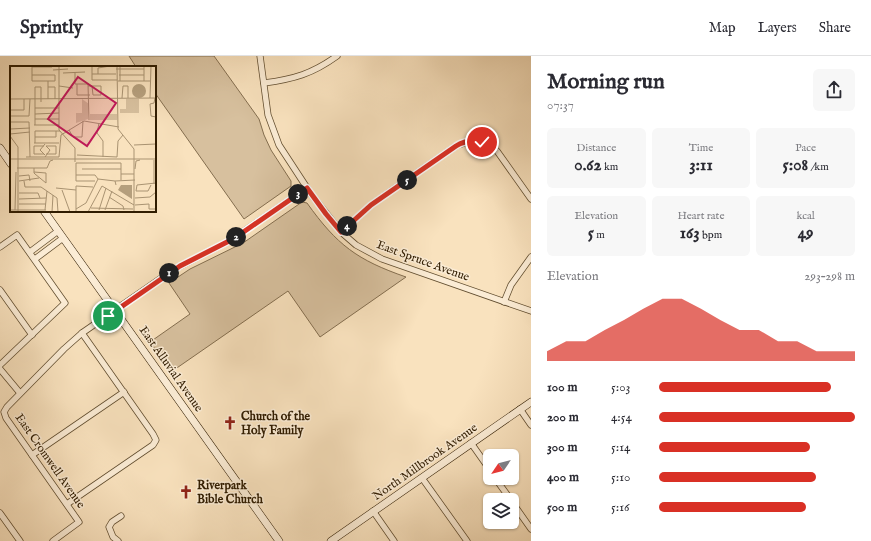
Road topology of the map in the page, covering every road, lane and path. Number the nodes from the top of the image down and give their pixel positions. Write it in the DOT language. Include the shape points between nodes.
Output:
graph roads {
  1 [pos="260,56"];
  2 [pos="337,56"];
  3 [pos="264,83"];
  4 [pos="0,148"];
  5 [pos="10,163"];
  6 [pos="307,188"];
  7 [pos="531,199"];
  8 [pos="45,212"];
  9 [pos="58,231"];
  10 [pos="341,232"];
  11 [pos="63,238"];
  12 [pos="0,247"];
  13 [pos="30,252"];
  14 [pos="531,256"];
  15 [pos="35,259"];
  16 [pos="0,290"];
  17 [pos="504,302"];
  18 [pos="115,310"];
  19 [pos="531,311"];
  20 [pos="82,333"];
  21 [pos="32,335"];
  22 [pos="0,365"];
  23 [pos="0,369"];
  24 [pos="124,392"];
  25 [pos="20,393"];
  26 [pos="531,402"];
  27 [pos="520,409"];
  28 [pos="531,425"];
  29 [pos="471,443"];
  30 [pos="32,455"];
  31 [pos="483,460"];
  32 [pos="422,478"];
  33 [pos="67,504"];
  34 [pos="373,512"];
  35 [pos="519,512"];
  36 [pos="0,513"];
  37 [pos="121,516"];
  38 [pos="531,529"];
  39 [pos="20,541"];
  40 [pos="53,541"];
  41 [pos="118,541"];
  42 [pos="279,541"];
  43 [pos="331,541"];
  44 [pos="394,541"];
  45 [pos="467,541"];
  1 -- 3 [label="street, East Spruce Avenue"];
  2 -- 3 [label="street" via="301,76"];
  3 -- 6 [label="street, East Spruce Avenue" via="268,115 274,136"];
  4 -- 5 [label="main road"];
  6 -- 10 [label="street, East Spruce Avenue"];
  6 -- 18 [label="street" via="231,240 180,266"];
  7 -- 10 [label="street" via="497,151 482,142 465,142 449,150 371,205"];
  8 -- 9 [label="main road, East Alluvial Avenue"];
  9 -- 11 [label="main road, East Alluvial Avenue"];
  9 -- 13 [label="street"];
  10 -- 17 [label="street, East Spruce Avenue" via="356,245 382,260"];
  11 -- 15 [label="street"];
  11 -- 18 [label="main road, East Alluvial Avenue"];
  12 -- 13 [label="street" via="17,235"];
  13 -- 15 [label="street"];
  14 -- 17 [label="street" via="511,284"];
  15 -- 21 [label="street" via="65,303"];
  16 -- 21 [label="street"];
  17 -- 19 [label="street, East Spruce Avenue"];
  18 -- 20 [label="street"];
  18 -- 42 [label="main road, East Alluvial Avenue"];
  20 -- 24 [label="street"];
  20 -- 25 [label="street"];
  21 -- 22 [label="street"];
  23 -- 25 [label="street"];
  24 -- 30 [label="street"];
  24 -- 33 [label="street" via="156,440"];
  25 -- 30 [label="street, East Cromwell Avenue" via="4,412"];
  26 -- 27 [label="main road, North Millbrook Avenue"];
  27 -- 28 [label="street"];
  27 -- 29 [label="main road, North Millbrook Avenue"];
  29 -- 31 [label="street"];
  29 -- 32 [label="main road, North Millbrook Avenue"];
  30 -- 33 [label="street, East Cromwell Avenue"];
  32 -- 34 [label="main road, North Millbrook Avenue"];
  32 -- 45 [label="street"];
  33 -- 40 [label="street, East Cromwell Avenue" via="79,522"];
  34 -- 43 [label="main road, North Millbrook Avenue"];
  34 -- 44 [label="street"];
  35 -- 38 [label="street"];
  36 -- 39 [label="street"];
  37 -- 41 [label="street" via="109,527 113,537"];
}
